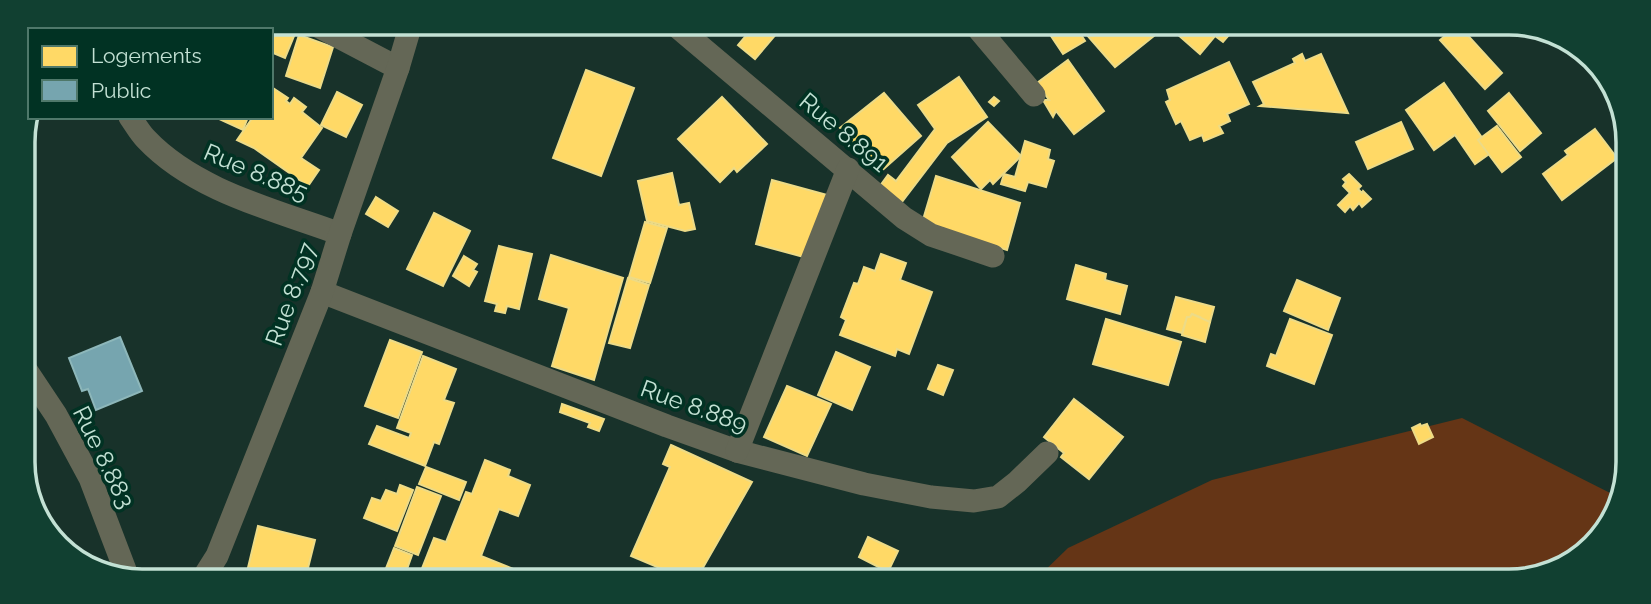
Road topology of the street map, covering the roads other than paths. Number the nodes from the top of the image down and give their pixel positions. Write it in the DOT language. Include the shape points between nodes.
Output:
graph roads {
  1 [pos="336,35"];
  2 [pos="408,35"];
  3 [pos="687,35"];
  4 [pos="984,35"];
  5 [pos="398,68"];
  6 [pos="1034,95"];
  7 [pos="131,119"];
  8 [pos="848,169"];
  9 [pos="340,234"];
  10 [pos="993,256"];
  11 [pos="322,292"];
  12 [pos="35,384"];
  13 [pos="737,451"];
  14 [pos="1047,453"];
  15 [pos="124,567"];
  16 [pos="209,569"];
  1 -- 5 [label="street"];
  2 -- 5 [label="street, Rue 8.797"];
  3 -- 8 [label="street, Rue 8.891"];
  4 -- 6 [label="street"];
  5 -- 9 [label="street, Rue 8.797"];
  7 -- 9 [label="street, Rue 8.885" via="145,139 181,169 234,195"];
  8 -- 10 [label="street, Rue 8.891" via="931,235"];
  8 -- 13 [label="street"];
  9 -- 11 [label="street, Rue 8.797"];
  11 -- 13 [label="street, Rue 8.889"];
  11 -- 16 [label="street, Rue 8.797"];
  12 -- 15 [label="street, Rue 8.883" via="90,478"];
  13 -- 14 [label="street, Rue 8.889" via="864,484 974,500 998,497"];
}
